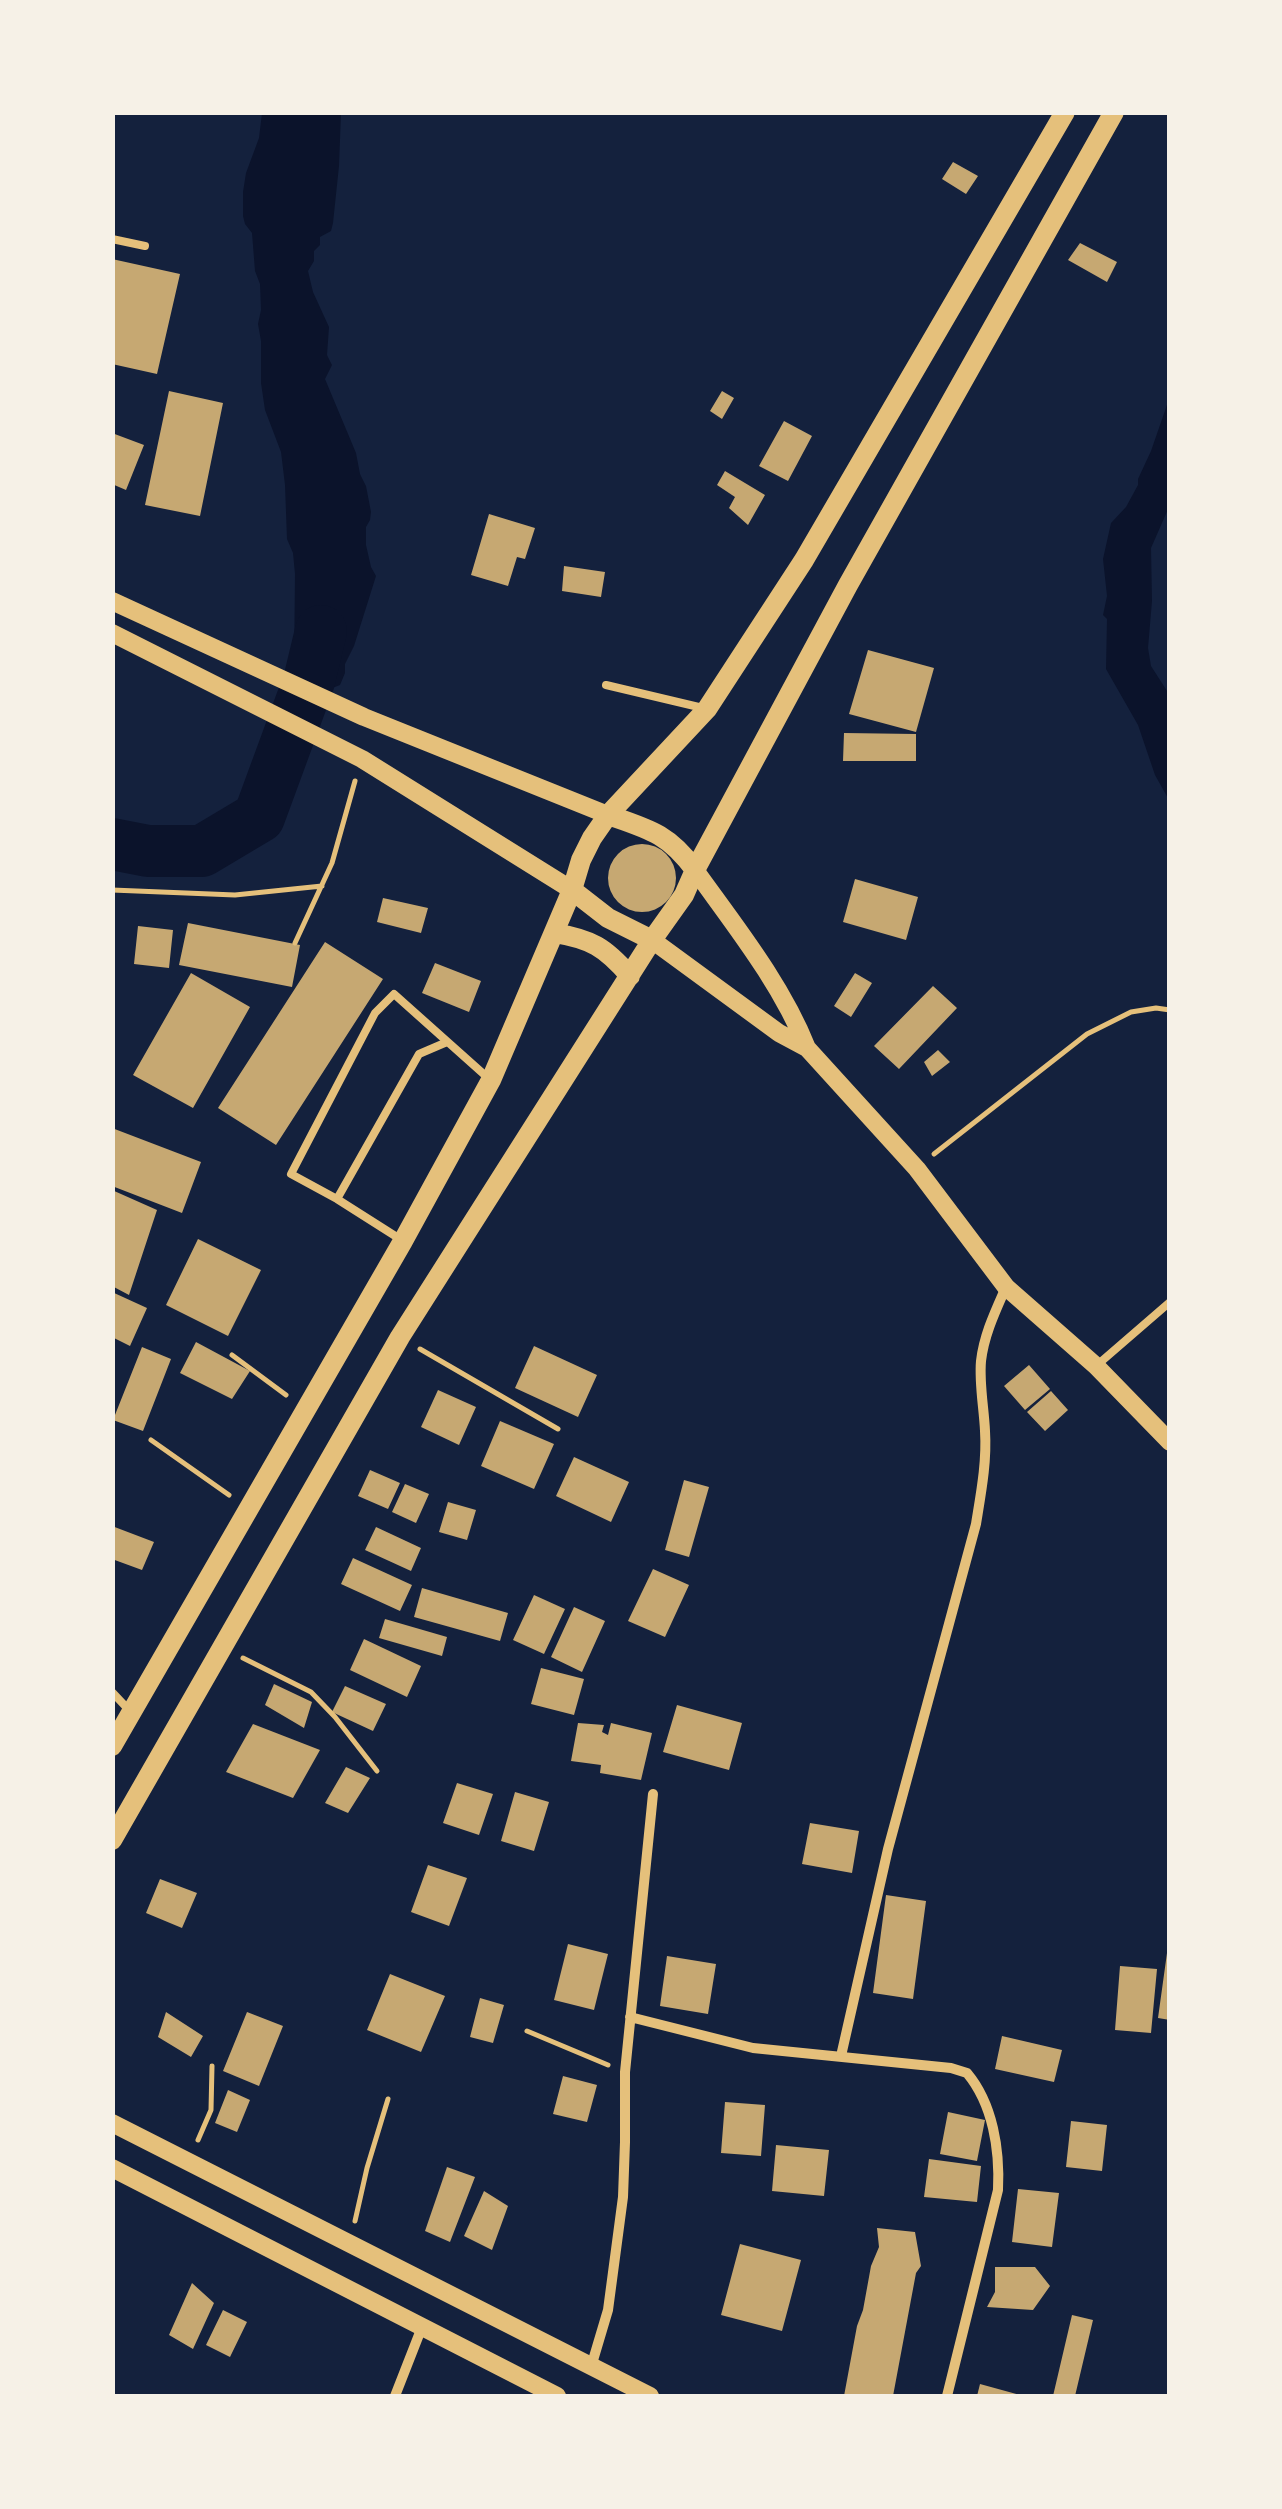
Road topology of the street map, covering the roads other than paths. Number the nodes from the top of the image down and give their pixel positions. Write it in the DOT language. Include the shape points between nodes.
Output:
graph roads {
  1 [pos="1065,112"];
  2 [pos="1114,112"];
  3 [pos="112,239"];
  4 [pos="145,246"];
  5 [pos="112,601"];
  6 [pos="112,632"];
  7 [pos="606,685"];
  8 [pos="708,709"];
  9 [pos="608,815"];
  10 [pos="695,870"];
  11 [pos="572,890"];
  12 [pos="554,933"];
  13 [pos="652,940"];
  14 [pos="630,976"];
  15 [pos="447,1042"];
  16 [pos="807,1048"];
  17 [pos="491,1080"];
  18 [pos="337,1198"];
  19 [pos="403,1241"];
  20 [pos="1006,1288"];
  21 [pos="1170,1302"];
  22 [pos="1096,1366"];
  23 [pos="1170,1442"];
  24 [pos="112,1692"];
  25 [pos="132,1713"];
  26 [pos="112,1746"];
  27 [pos="653,1794"];
  28 [pos="112,1840"];
  29 [pos="630,2018"];
  30 [pos="841,2056"];
  31 [pos="112,2123"];
  32 [pos="112,2168"];
  33 [pos="422,2326"];
  34 [pos="592,2367"];
  35 [pos="395,2396"];
  36 [pos="557,2396"];
  37 [pos="650,2396"];
  38 [pos="947,2396"];
  1 -- 8 [label="main road" via="804,560"];
  2 -- 10 [label="main road"];
  3 -- 4 [label="lane"];
  5 -- 9 [label="street" via="364,717"];
  6 -- 11 [label="street" via="353,755"];
  7 -- 8 [label="lane"];
  8 -- 9 [label="main road"];
  9 -- 10 [label="main road" via="670,841"];
  9 -- 11 [label="main road"];
  10 -- 13 [label="main road"];
  10 -- 16 [label="street" via="795,1018"];
  11 -- 12 [label="main road"];
  11 -- 13 [label="main road"];
  12 -- 14 [label="main road" via="610,953"];
  12 -- 17 [label="main road"];
  13 -- 14 [label="main road"];
  13 -- 16 [label="street"];
  14 -- 28 [label="main road" via="400,1337"];
  15 -- 17 [label="lane"];
  15 -- 18 [label="lane" via="419,1054"];
  15 -- 18 [label="lane" via="394,994 375,1013 291,1174"];
  16 -- 20 [label="street" via="917,1170"];
  17 -- 19 [label="main road"];
  18 -- 19 [label="lane"];
  19 -- 25 [label="main road"];
  20 -- 22 [label="street"];
  20 -- 30 [label="street" via="982,1360 984,1476 976,1524 888,1849"];
  21 -- 22 [label="lane"];
  22 -- 23 [label="street"];
  24 -- 25 [label="lane"];
  25 -- 26 [label="main road"];
  27 -- 29 [label="street"];
  29 -- 30 [label="street" via="753,2048"];
  29 -- 34 [label="street" via="615,2263"];
  30 -- 38 [label="street" via="967,2073 990,2119 998,2190"];
  31 -- 34 [label="street"];
  32 -- 33 [label="street"];
  33 -- 35 [label="street"];
  33 -- 36 [label="street"];
  34 -- 37 [label="street"];
}
